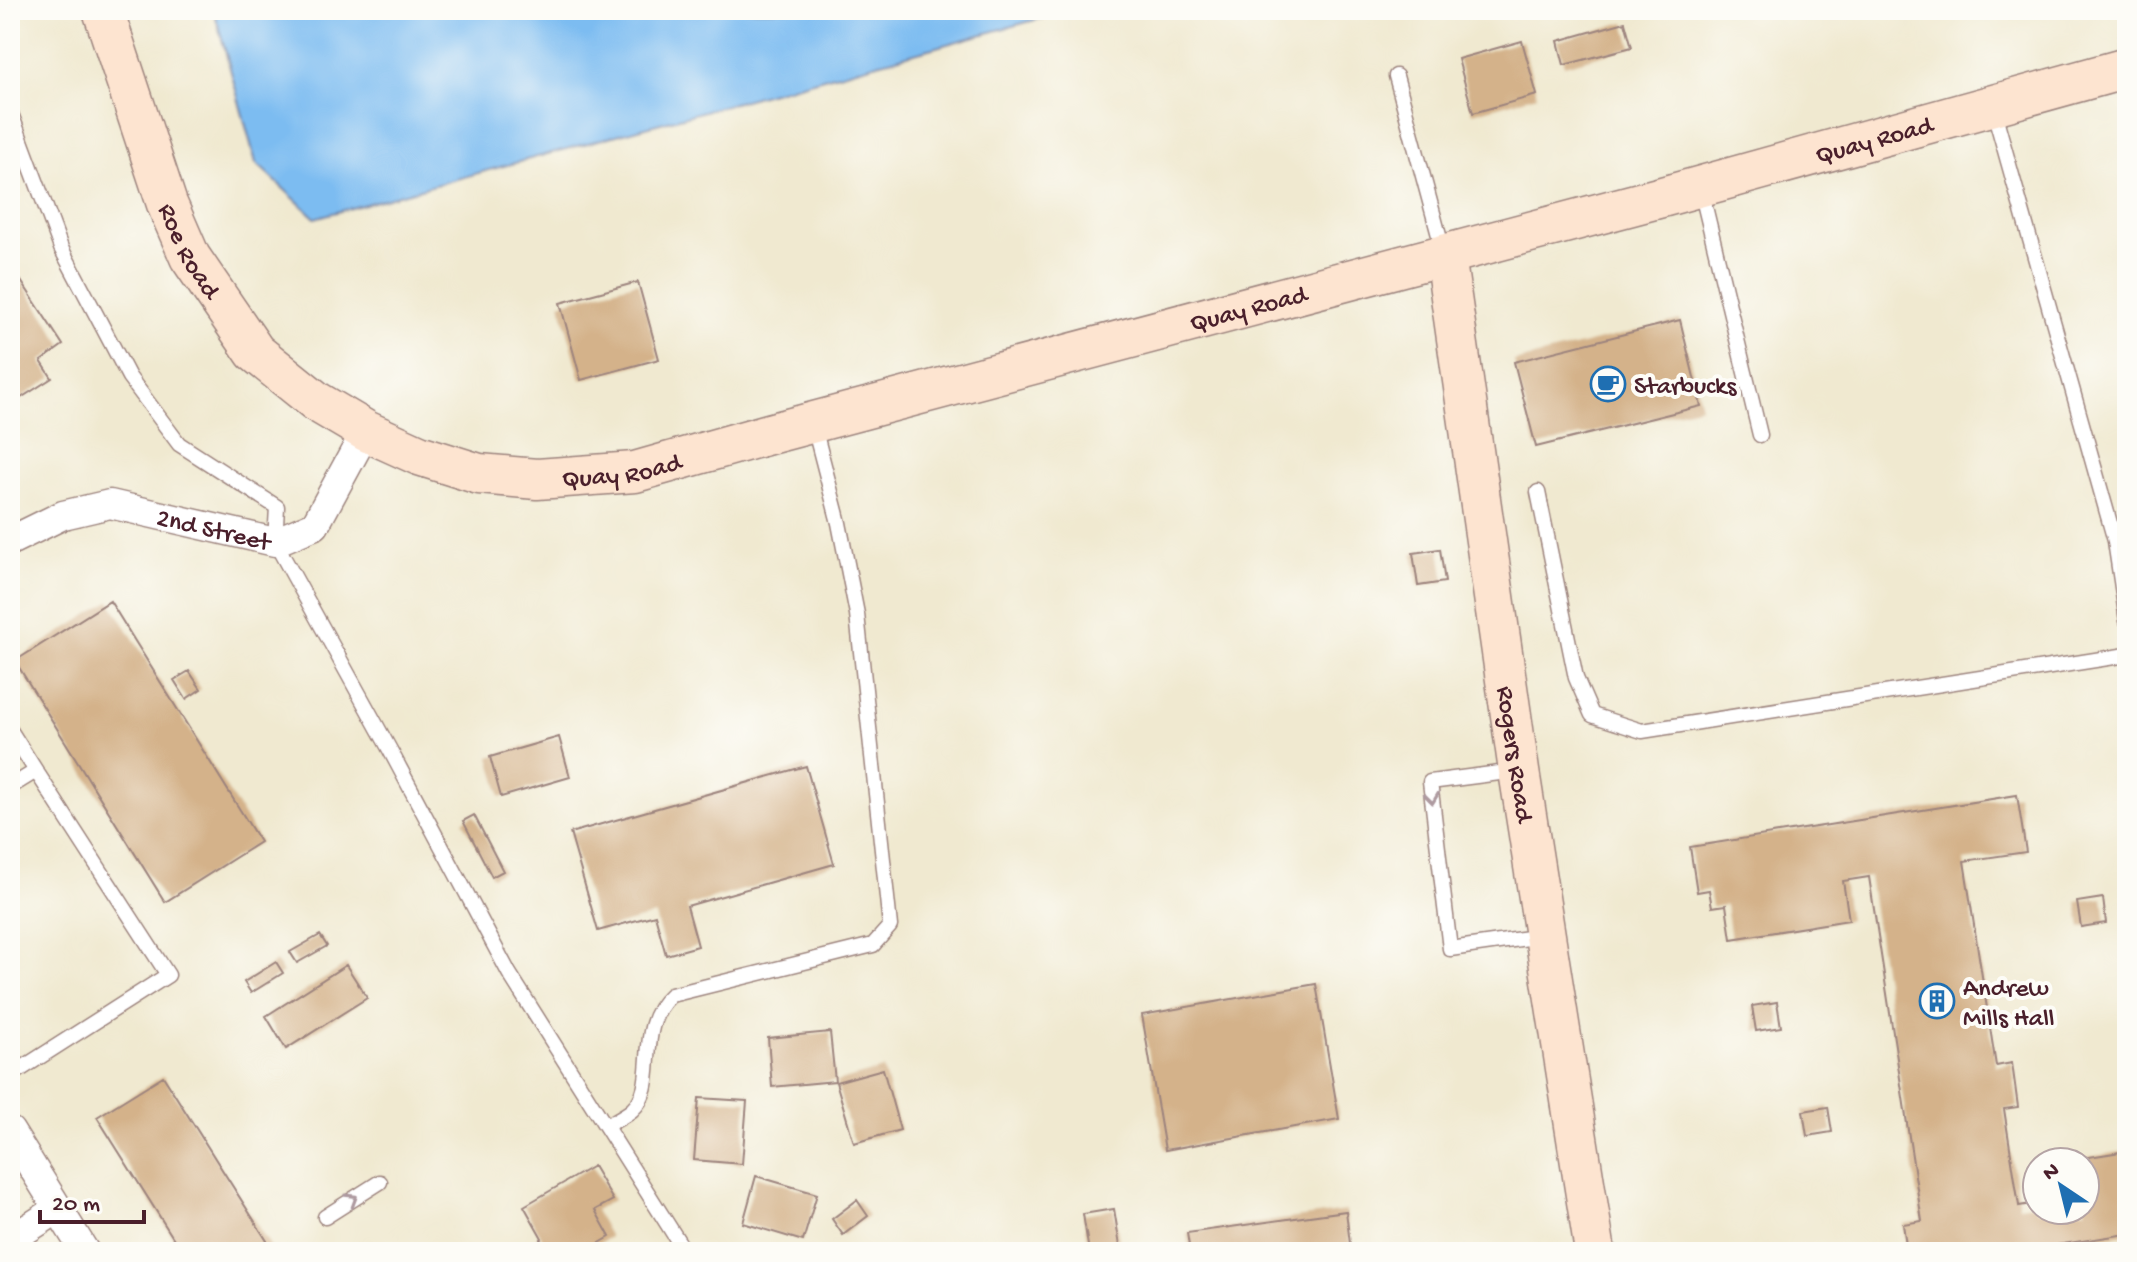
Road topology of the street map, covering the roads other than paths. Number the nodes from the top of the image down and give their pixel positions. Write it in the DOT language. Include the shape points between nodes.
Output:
graph roads {
  1 [pos="103,10"];
  2 [pos="2127,68"];
  3 [pos="1396,76"];
  4 [pos="1993,104"];
  5 [pos="10,111"];
  6 [pos="1700,186"];
  7 [pos="1445,255"];
  8 [pos="813,423"];
  9 [pos="366,431"];
  10 [pos="1760,435"];
  11 [pos="1538,492"];
  12 [pos="10,541"];
  13 [pos="275,542"];
  14 [pos="2127,621"];
  15 [pos="2127,655"];
  16 [pos="10,730"];
  17 [pos="36,771"];
  18 [pos="1519,771"];
  19 [pos="10,787"];
  20 [pos="1546,935"];
  21 [pos="10,1076"];
  22 [pos="606,1126"];
  23 [pos="10,1131"];
  24 [pos="380,1182"];
  25 [pos="58,1209"];
  26 [pos="325,1217"];
  27 [pos="10,1240"];
  28 [pos="85,1252"];
  29 [pos="685,1252"];
  30 [pos="1595,1252"];
  1 -- 9 [label="main road, Roe Road" via="167,204 190,257 255,352 317,402"];
  2 -- 4 [label="main road, Quay Road"];
  3 -- 7 [label="lane"];
  4 -- 6 [label="main road, Quay Road"];
  4 -- 14 [label="lane" via="2115,541"];
  5 -- 13 [label="lane" via="61,248 129,377 179,444 277,507"];
  6 -- 7 [label="main road, Quay Road"];
  6 -- 10 [label="lane"];
  7 -- 8 [label="main road, Quay Road"];
  7 -- 18 [label="main road, Rogers Road"];
  8 -- 9 [label="main road, Quay Road" via="635,472 537,479 479,474"];
  8 -- 22 [label="lane" via="857,614 890,926 873,945 671,995 651,1024 644,1094 633,1110"];
  9 -- 13 [label="street, 2nd Street" via="315,525"];
  11 -- 15 [label="lane" via="1576,678 1592,715 1642,731"];
  12 -- 13 [label="street, 2nd Street" via="63,515 110,504"];
  13 -- 22 [label="lane" via="509,973"];
  16 -- 17 [label="lane"];
  17 -- 19 [label="lane"];
  17 -- 21 [label="lane" via="168,975"];
  18 -- 20 [label="main road, Rogers Road"];
  18 -- 20 [label="lane, one-way" via="1430,782 1450,949"];
  20 -- 30 [label="main road, Rogers Road"];
  22 -- 29 [label="lane"];
  23 -- 25 [label="street"];
  26 -- 24 [label="lane, one-way"];
  25 -- 27 [label="street"];
  25 -- 28 [label="street"];
}
